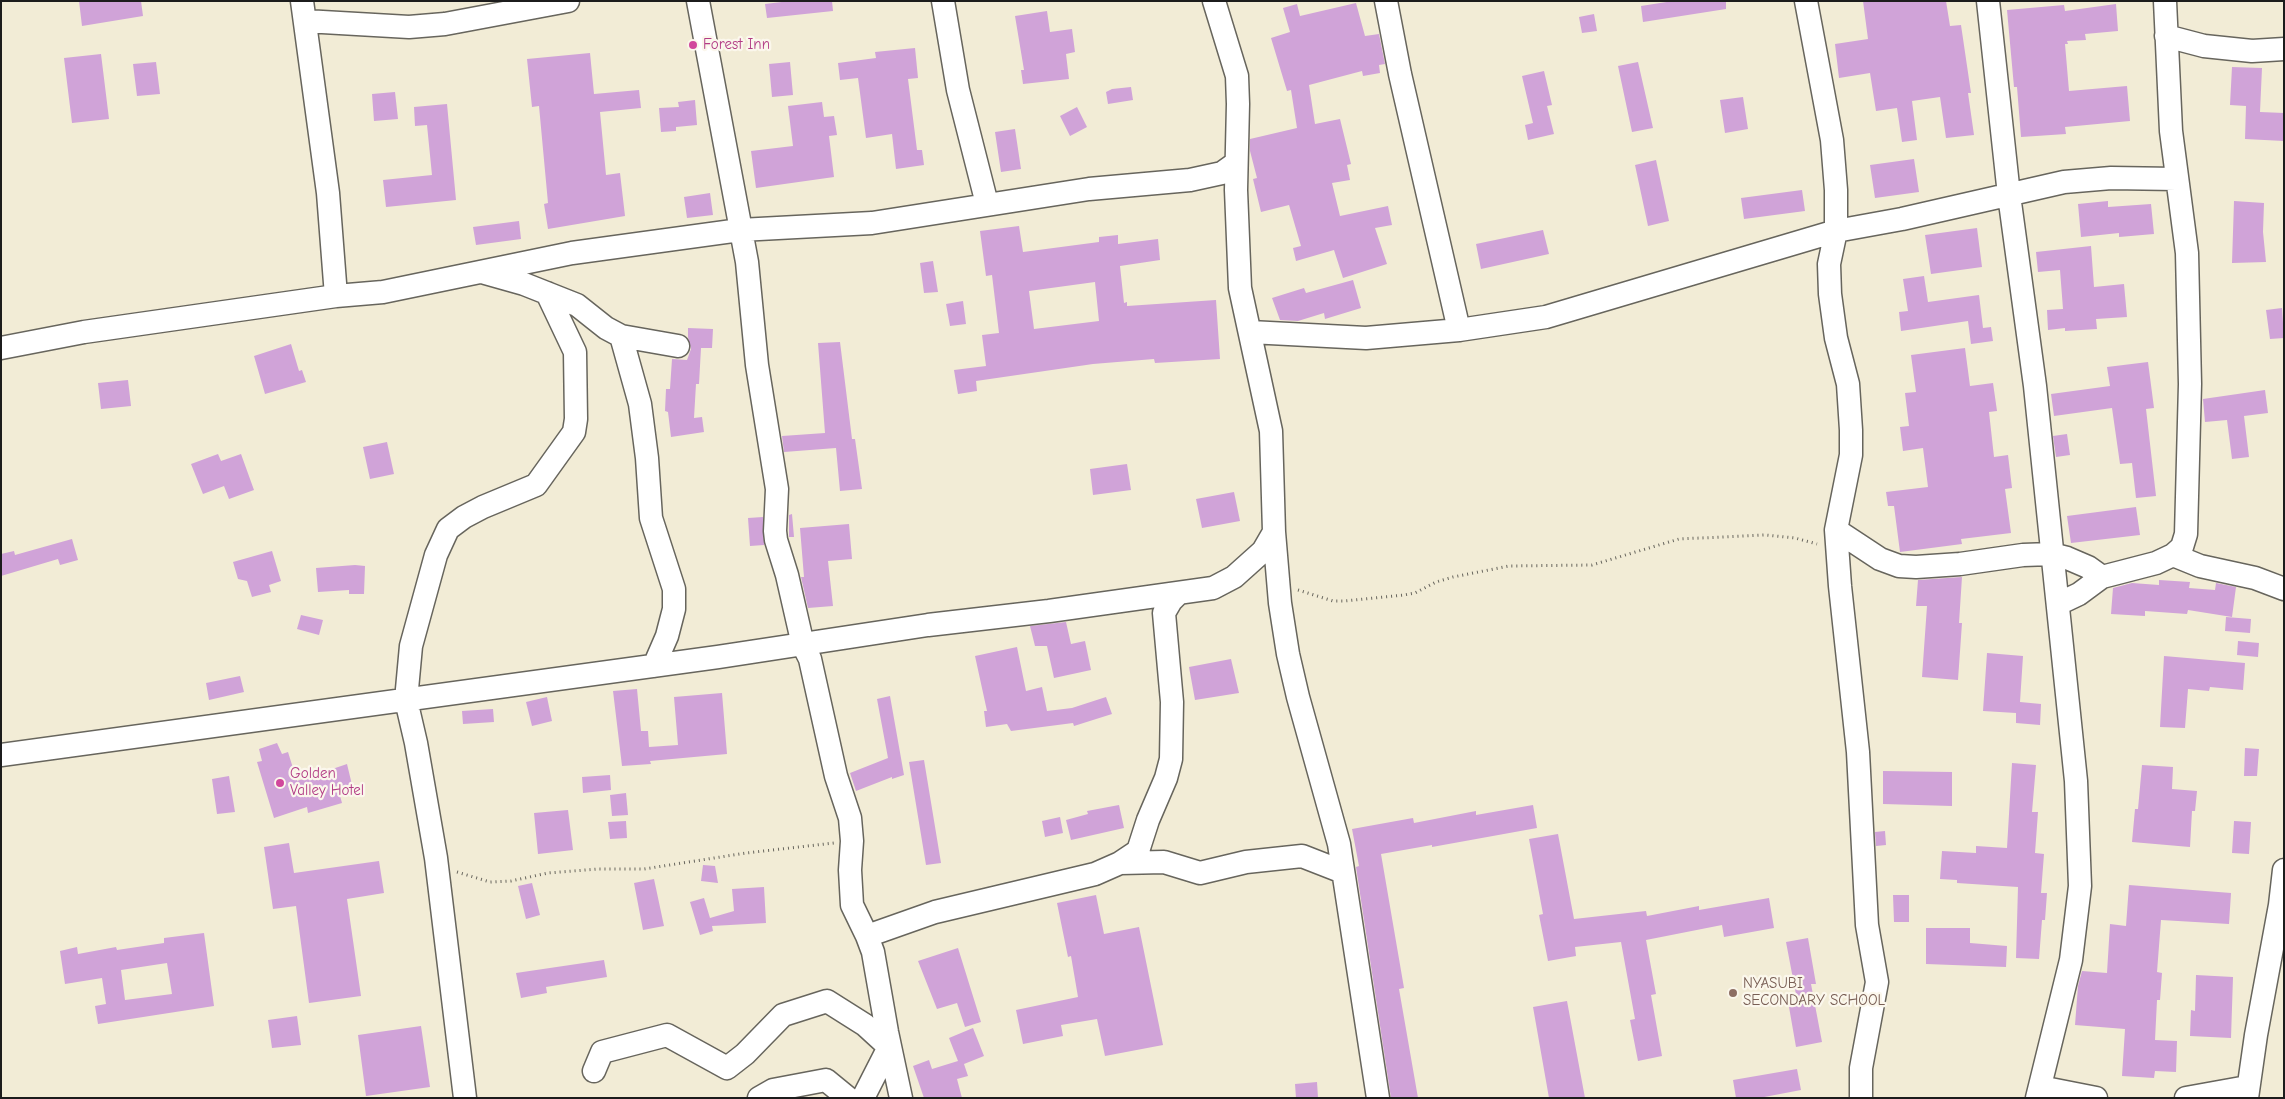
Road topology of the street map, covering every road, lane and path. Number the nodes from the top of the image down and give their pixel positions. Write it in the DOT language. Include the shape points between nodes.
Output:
graph roads {
  1 [pos="568,1"];
  2 [pos="943,1"];
  3 [pos="1214,1"];
  4 [pos="1386,1"];
  5 [pos="1806,1"];
  6 [pos="1988,1"];
  7 [pos="2165,1"];
  8 [pos="696,2"];
  9 [pos="303,11"];
  10 [pos="2166,36"];
  11 [pos="2284,49"];
  12 [pos="1236,163"];
  13 [pos="2176,178"];
  14 [pos="2009,195"];
  15 [pos="987,204"];
  16 [pos="740,230"];
  17 [pos="1836,231"];
  18 [pos="479,272"];
  19 [pos="547,293"];
  20 [pos="336,296"];
  21 [pos="1459,330"];
  22 [pos="1250,332"];
  23 [pos="621,336"];
  24 [pos="678,346"];
  25 [pos="1,348"];
  26 [pos="1274,532"];
  27 [pos="1837,540"];
  28 [pos="2051,554"];
  29 [pos="2173,555"];
  30 [pos="2102,577"];
  31 [pos="2284,589"];
  32 [pos="1279,591"];
  33 [pos="1179,593"];
  34 [pos="2058,604"];
  35 [pos="803,645"];
  36 [pos="654,666"];
  37 [pos="406,700"];
  38 [pos="1,755"];
  39 [pos="852,841"];
  40 [pos="437,861"];
  41 [pos="1120,863"];
  42 [pos="2284,870"];
  43 [pos="1343,872"];
  44 [pos="868,936"];
  45 [pos="2276,974"];
  46 [pos="889,1047"];
  47 [pos="594,1071"];
  48 [pos="2039,1092"];
  49 [pos="2247,1092"];
  50 [pos="466,1098"];
  51 [pos="760,1098"];
  52 [pos="848,1098"];
  53 [pos="863,1098"];
  54 [pos="901,1098"];
  55 [pos="1378,1098"];
  56 [pos="1861,1098"];
  57 [pos="2096,1098"];
  58 [pos="2186,1098"];
  1 -- 9 [label="street" via="445,24 409,27"];
  2 -- 15 [label="street" via="958,90"];
  3 -- 12 [label="street" via="1236,76"];
  4 -- 21 [label="street"];
  5 -- 17 [label="street" via="1832,140"];
  6 -- 14 [label="street"];
  7 -- 10 [label="street"];
  8 -- 16 [label="street"];
  9 -- 20 [label="street" via="328,193"];
  10 -- 11 [label="street" via="2204,46 2252,51"];
  10 -- 13 [label="street"];
  12 -- 15 [label="street" via="1222,173 1190,180 1089,189"];
  12 -- 22 [label="street" via="1240,288"];
  13 -- 14 [label="street" via="2101,178 2064,182"];
  13 -- 29 [label="street" via="2187,253 2190,384 2186,534 2182,547"];
  14 -- 17 [label="street"];
  14 -- 28 [label="street" via="2035,386"];
  15 -- 16 [label="street" via="872,223"];
  16 -- 18 [label="street" via="572,253"];
  16 -- 35 [label="street" via="777,489 774,531"];
  17 -- 21 [label="street" via="1546,317"];
  17 -- 27 [label="street" via="1829,264 1830,294 1836,338 1848,384 1851,430 1851,455"];
  18 -- 19 [label="street"];
  18 -- 20 [label="street" via="383,292"];
  19 -- 23 [label="street" via="584,308 606,328"];
  19 -- 37 [label="street" via="574,352 574,432 536,485 483,507 448,529 436,555 416,623"];
  20 -- 25 [label="street" via="93,331"];
  21 -- 22 [label="street" via="1366,338"];
  22 -- 26 [label="street" via="1271,431"];
  23 -- 24 [label="street"];
  23 -- 36 [label="street" via="640,404 651,518 674,589 674,609 667,636"];
  26 -- 32 [label="street"];
  26 -- 33 [label="street" via="1263,552 1223,585"];
  27 -- 28 [label="street" via="1898,566 1960,564"];
  27 -- 32 [label="path" via="1765,535 1679,539 1592,565 1509,566 1453,577 1415,593 1344,601 1333,601 1298,590"];
  27 -- 56 [label="street" via="1858,752 1866,917 1877,982 1861,1068"];
  28 -- 30 [label="street" via="2088,567"];
  28 -- 34 [label="street"];
  29 -- 30 [label="street" via="2156,563"];
  29 -- 31 [label="street" via="2200,566 2255,578"];
  30 -- 34 [label="street"];
  32 -- 43 [label="street" via="1288,654 1335,829"];
  33 -- 35 [label="street" via="928,625"];
  33 -- 41 [label="street" via="1164,613 1172,702 1171,759 1138,851"];
  34 -- 48 [label="street" via="2076,782 2080,886 2071,960"];
  35 -- 36 [label="street"];
  35 -- 39 [label="street" via="810,659 836,776 850,818"];
  36 -- 37 [label="street"];
  37 -- 38 [label="street"];
  37 -- 40 [label="street"];
  39 -- 40 [label="path" via="644,869 598,868 548,873 511,881 490,882 464,875"];
  39 -- 44 [label="street" via="852,905"];
  40 -- 50 [label="street"];
  41 -- 43 [label="street" via="1164,862 1200,873 1246,862 1302,856"];
  41 -- 44 [label="street" via="1055,885 935,912"];
  42 -- 45 [label="street"];
  43 -- 55 [label="street"];
  44 -- 46 [label="street"];
  45 -- 49 [label="street"];
  46 -- 47 [label="street" via="865,1025 827,1001 783,1016 726,1068 667,1035 602,1052"];
  46 -- 53 [label="street"];
  46 -- 54 [label="street"];
  48 -- 57 [label="street"];
  49 -- 58 [label="street"];
  51 -- 52 [label="street" via="773,1090 826,1080"];
}
